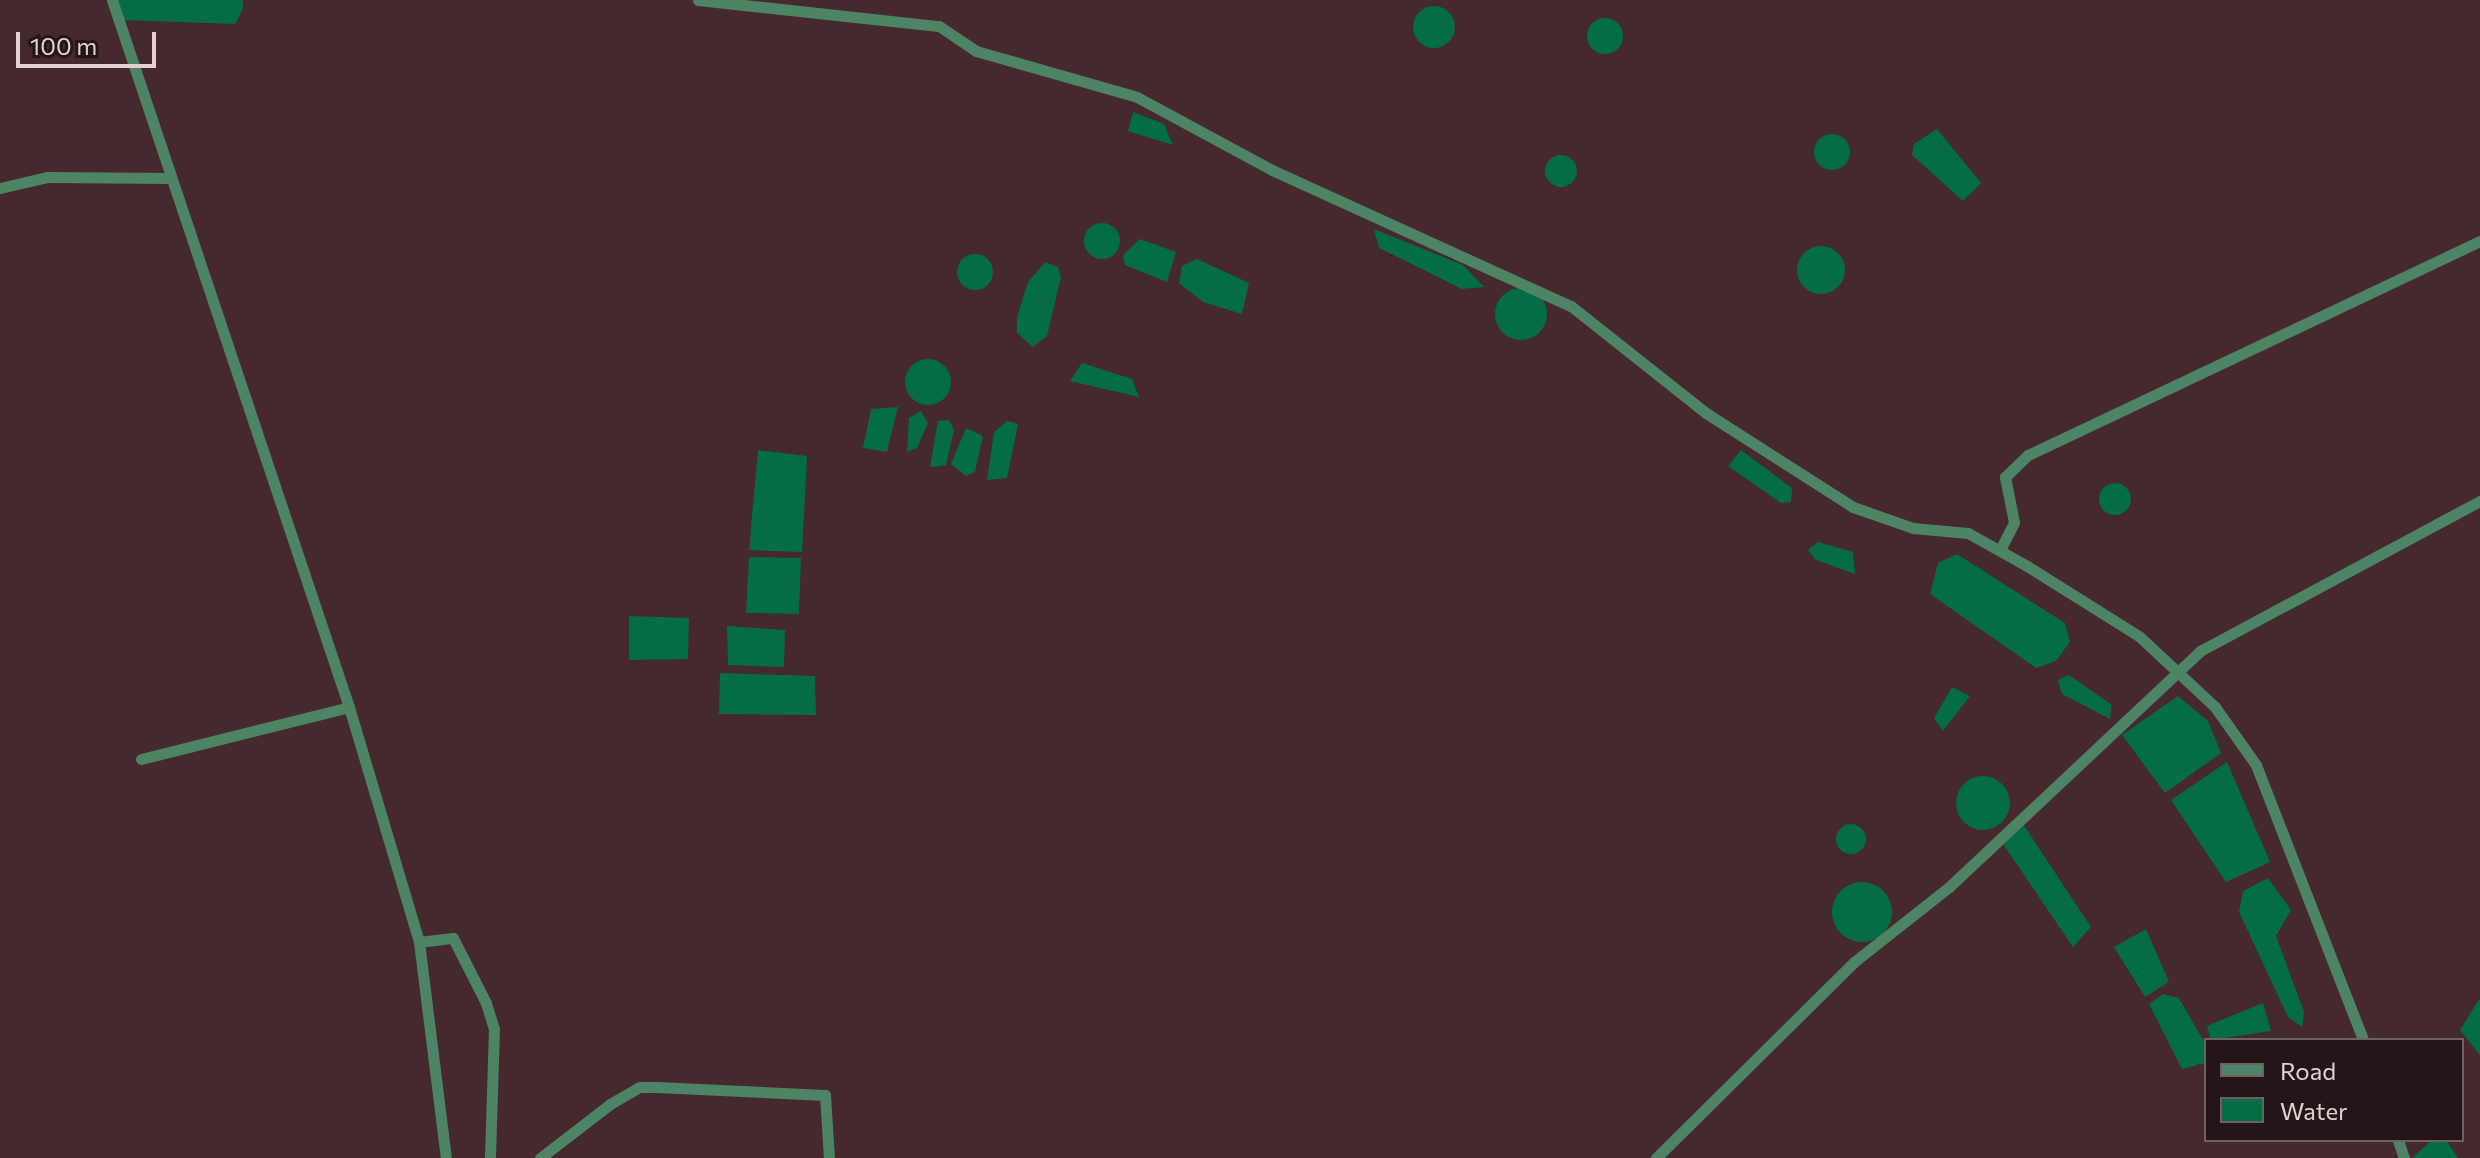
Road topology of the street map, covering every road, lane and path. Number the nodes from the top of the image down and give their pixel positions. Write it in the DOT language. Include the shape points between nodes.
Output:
graph roads {
  1 [pos="112,0"];
  2 [pos="698,0"];
  3 [pos="716,2"];
  4 [pos="171,178"];
  5 [pos="0,188"];
  6 [pos="2480,241"];
  7 [pos="2480,501"];
  8 [pos="2000,550"];
  9 [pos="2174,673"];
  10 [pos="349,707"];
  11 [pos="141,759"];
  12 [pos="419,942"];
  13 [pos="2362,1038"];
  14 [pos="446,1158"];
  15 [pos="490,1158"];
  16 [pos="540,1158"];
  17 [pos="829,1158"];
  18 [pos="1656,1158"];
  1 -- 4 [label="street"];
  2 -- 3 [label="street"];
  3 -- 8 [label="street" via="939,26 976,51 1137,97 1272,170 1571,306 1706,413 1853,507 1913,528 1968,533"];
  4 -- 5 [label="street" via="47,177"];
  4 -- 10 [label="street"];
  6 -- 8 [label="street" via="2028,455 2005,477 2014,522"];
  7 -- 9 [label="street" via="2234,627"];
  8 -- 9 [label="street" via="2140,637"];
  9 -- 13 [label="street" via="2215,707 2256,765"];
  9 -- 18 [label="street" via="1949,887 1854,962"];
  10 -- 11 [label="street"];
  10 -- 12 [label="street"];
  12 -- 14 [label="street"];
  12 -- 15 [label="street" via="453,938 486,1003 494,1029"];
  16 -- 17 [label="street" via="610,1104 640,1087 657,1087 825,1095"];
}
